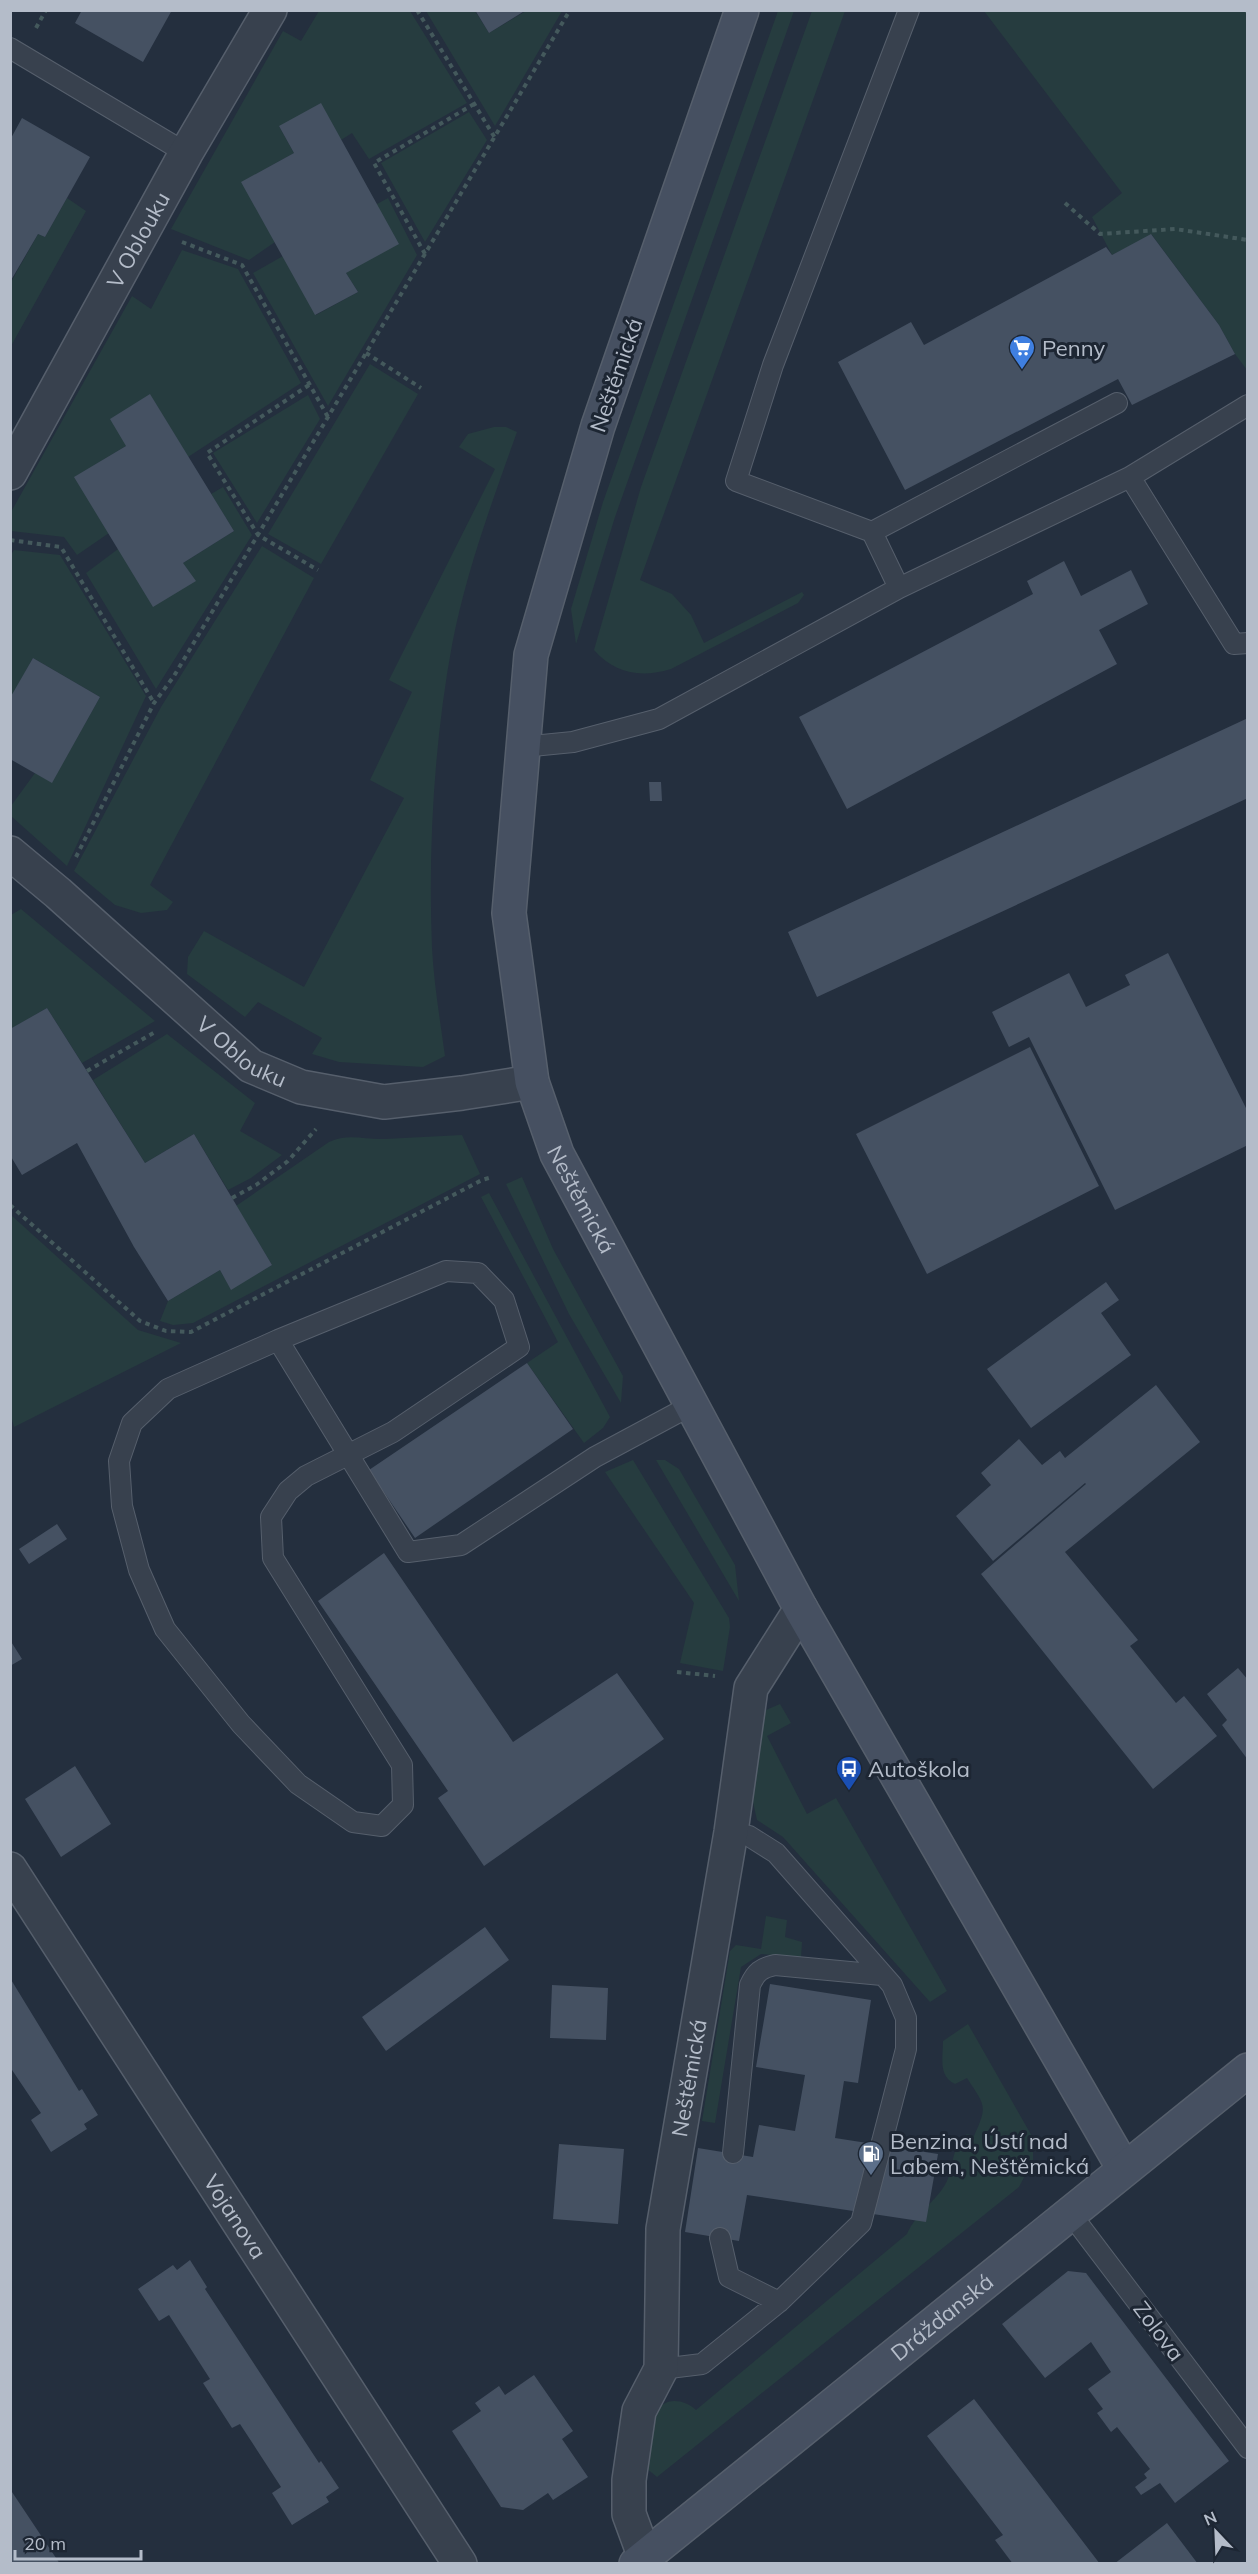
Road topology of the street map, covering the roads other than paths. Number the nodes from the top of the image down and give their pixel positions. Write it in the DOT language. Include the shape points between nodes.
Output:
graph roads {
  1 [pos="270,10"];
  2 [pos="742,10"];
  3 [pos="909,10"];
  4 [pos="10,48"];
  5 [pos="186,153"];
  6 [pos="1117,402"];
  7 [pos="1248,405"];
  8 [pos="10,473"];
  9 [pos="1130,477"];
  10 [pos="872,532"];
  11 [pos="899,588"];
  12 [pos="1248,643"];
  13 [pos="522,747"];
  14 [pos="10,853"];
  15 [pos="532,1082"];
  16 [pos="278,1340"];
  17 [pos="690,1406"];
  18 [pos="348,1454"];
  19 [pos="801,1609"];
  20 [pos="731,1832"];
  21 [pos="10,1869"];
  22 [pos="882,1975"];
  23 [pos="1248,2070"];
  24 [pos="733,2153"];
  25 [pos="1124,2169"];
  26 [pos="1070,2213"];
  27 [pos="720,2238"];
  28 [pos="779,2302"];
  29 [pos="661,2369"];
  30 [pos="1248,2448"];
  31 [pos="640,2559"];
  32 [pos="460,2564"];
  1 -- 5 [label="street, V Oblouku"];
  2 -- 13 [label="street, Neštěmická" via="598,426 531,655"];
  3 -- 10 [label="lane" via="774,365 736,481"];
  4 -- 5 [label="lane"];
  5 -- 8 [label="street, V Oblouku"];
  6 -- 10 [label="lane"];
  7 -- 9 [label="lane"];
  9 -- 11 [label="lane"];
  9 -- 12 [label="lane" via="1234,644"];
  10 -- 11 [label="lane"];
  11 -- 13 [label="lane" via="659,719 573,742"];
  13 -- 15 [label="street, Neštěmická" via="508,913"];
  14 -- 15 [label="street, V Oblouku" via="250,1066 301,1087 384,1102"];
  15 -- 17 [label="street, Neštěmická" via="557,1155"];
  16 -- 18 [label="lane"];
  16 -- 18 [label="lane" via="446,1271 478,1274 504,1300 519,1347 393,1432"];
  16 -- 18 [label="lane" via="168,1389 132,1423 119,1461 122,1506 139,1570 165,1629 241,1724 298,1784 353,1821 382,1826 403,1805 402,1765 273,1558 271,1517 288,1491 306,1476"];
  17 -- 18 [label="lane" via="595,1457 461,1545 408,1552"];
  17 -- 19 [label="street, Neštěmická"];
  19 -- 20 [label="street, Neštěmická" via="751,1688"];
  19 -- 25 [label="street, Neštěmická"];
  20 -- 22 [label="lane" via="749,1836 776,1852"];
  20 -- 29 [label="street, Neštěmická" via="663,2229"];
  21 -- 32 [label="street, Vojanova"];
  22 -- 24 [label="lane" via="775,1965 755,1973 750,1985"];
  22 -- 28 [label="lane" via="892,1985 906,2018 906,2049 861,2223"];
  23 -- 25 [label="street, Drážďanská"];
  25 -- 26 [label="street, Drážďanská"];
  26 -- 30 [label="lane, Zolova"];
  26 -- 31 [label="street, Drážďanská"];
  27 -- 28 [label="lane" via="729,2277"];
  28 -- 29 [label="lane" via="702,2364"];
  29 -- 31 [label="street, Neštěmická" via="639,2411 629,2480 629,2514"];
}
